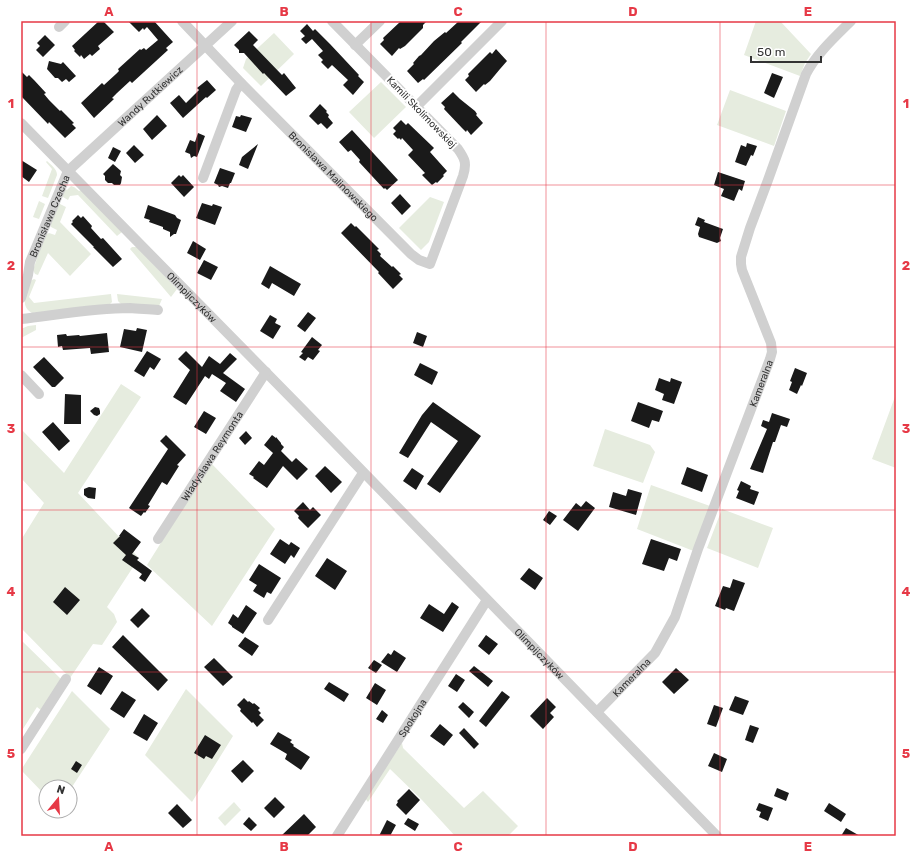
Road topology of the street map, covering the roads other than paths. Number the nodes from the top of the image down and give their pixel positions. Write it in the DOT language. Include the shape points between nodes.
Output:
graph roads {
  1 [pos="182,21"];
  2 [pos="232,21"];
  3 [pos="332,21"];
  4 [pos="380,21"];
  5 [pos="502,21"];
  6 [pos="851,21"];
  7 [pos="205,45"];
  8 [pos="356,45"];
  9 [pos="241,83"];
  10 [pos="416,106"];
  11 [pos="21,123"];
  12 [pos="68,170"];
  13 [pos="203,178"];
  14 [pos="25,261"];
  15 [pos="430,264"];
  16 [pos="21,298"];
  17 [pos="158,310"];
  18 [pos="21,319"];
  19 [pos="266,372"];
  20 [pos="21,375"];
  21 [pos="39,394"];
  22 [pos="363,473"];
  23 [pos="158,539"];
  24 [pos="487,600"];
  25 [pos="268,620"];
  26 [pos="66,679"];
  27 [pos="597,712"];
  28 [pos="21,748"];
  29 [pos="337,836"];
  30 [pos="716,836"];
  1 -- 7 [label="street, Bronisława Malinowskiego"];
  2 -- 7 [label="street, Wandy Rutkiewicz"];
  3 -- 8 [label="street, Kamili Skolimowskiej"];
  4 -- 8 [label="street"];
  5 -- 10 [label="street"];
  6 -- 27 [label="street, Kameralna" via="823,50 806,74 741,257 742,270 771,343 772,352 757,396 675,616 655,653"];
  7 -- 9 [label="street, Bronisława Malinowskiego"];
  7 -- 12 [label="street, Wandy Rutkiewicz"];
  8 -- 10 [label="street, Kamili Skolimowskiej"];
  9 -- 13 [label="street" via="236,90"];
  9 -- 15 [label="street, Bronisława Malinowskiego" via="411,254"];
  10 -- 15 [label="street, Kamili Skolimowskiej" via="458,149 466,165"];
  11 -- 12 [label="street, Olimpijczyków"];
  12 -- 14 [label="street, Bronisława Czecha"];
  12 -- 19 [label="street, Olimpijczyków"];
  14 -- 16 [label="street, Bronisława Czecha" via="28,275"];
  17 -- 18 [label="street" via="130,308"];
  19 -- 22 [label="street, Olimpijczyków"];
  19 -- 23 [label="street, Władysława Reymonta"];
  20 -- 21 [label="street"];
  22 -- 24 [label="street, Olimpijczyków"];
  22 -- 25 [label="street"];
  24 -- 27 [label="street, Olimpijczyków"];
  24 -- 29 [label="street, Spokojna"];
  26 -- 28 [label="street"];
  27 -- 30 [label="street, Olimpijczyków"];
}
